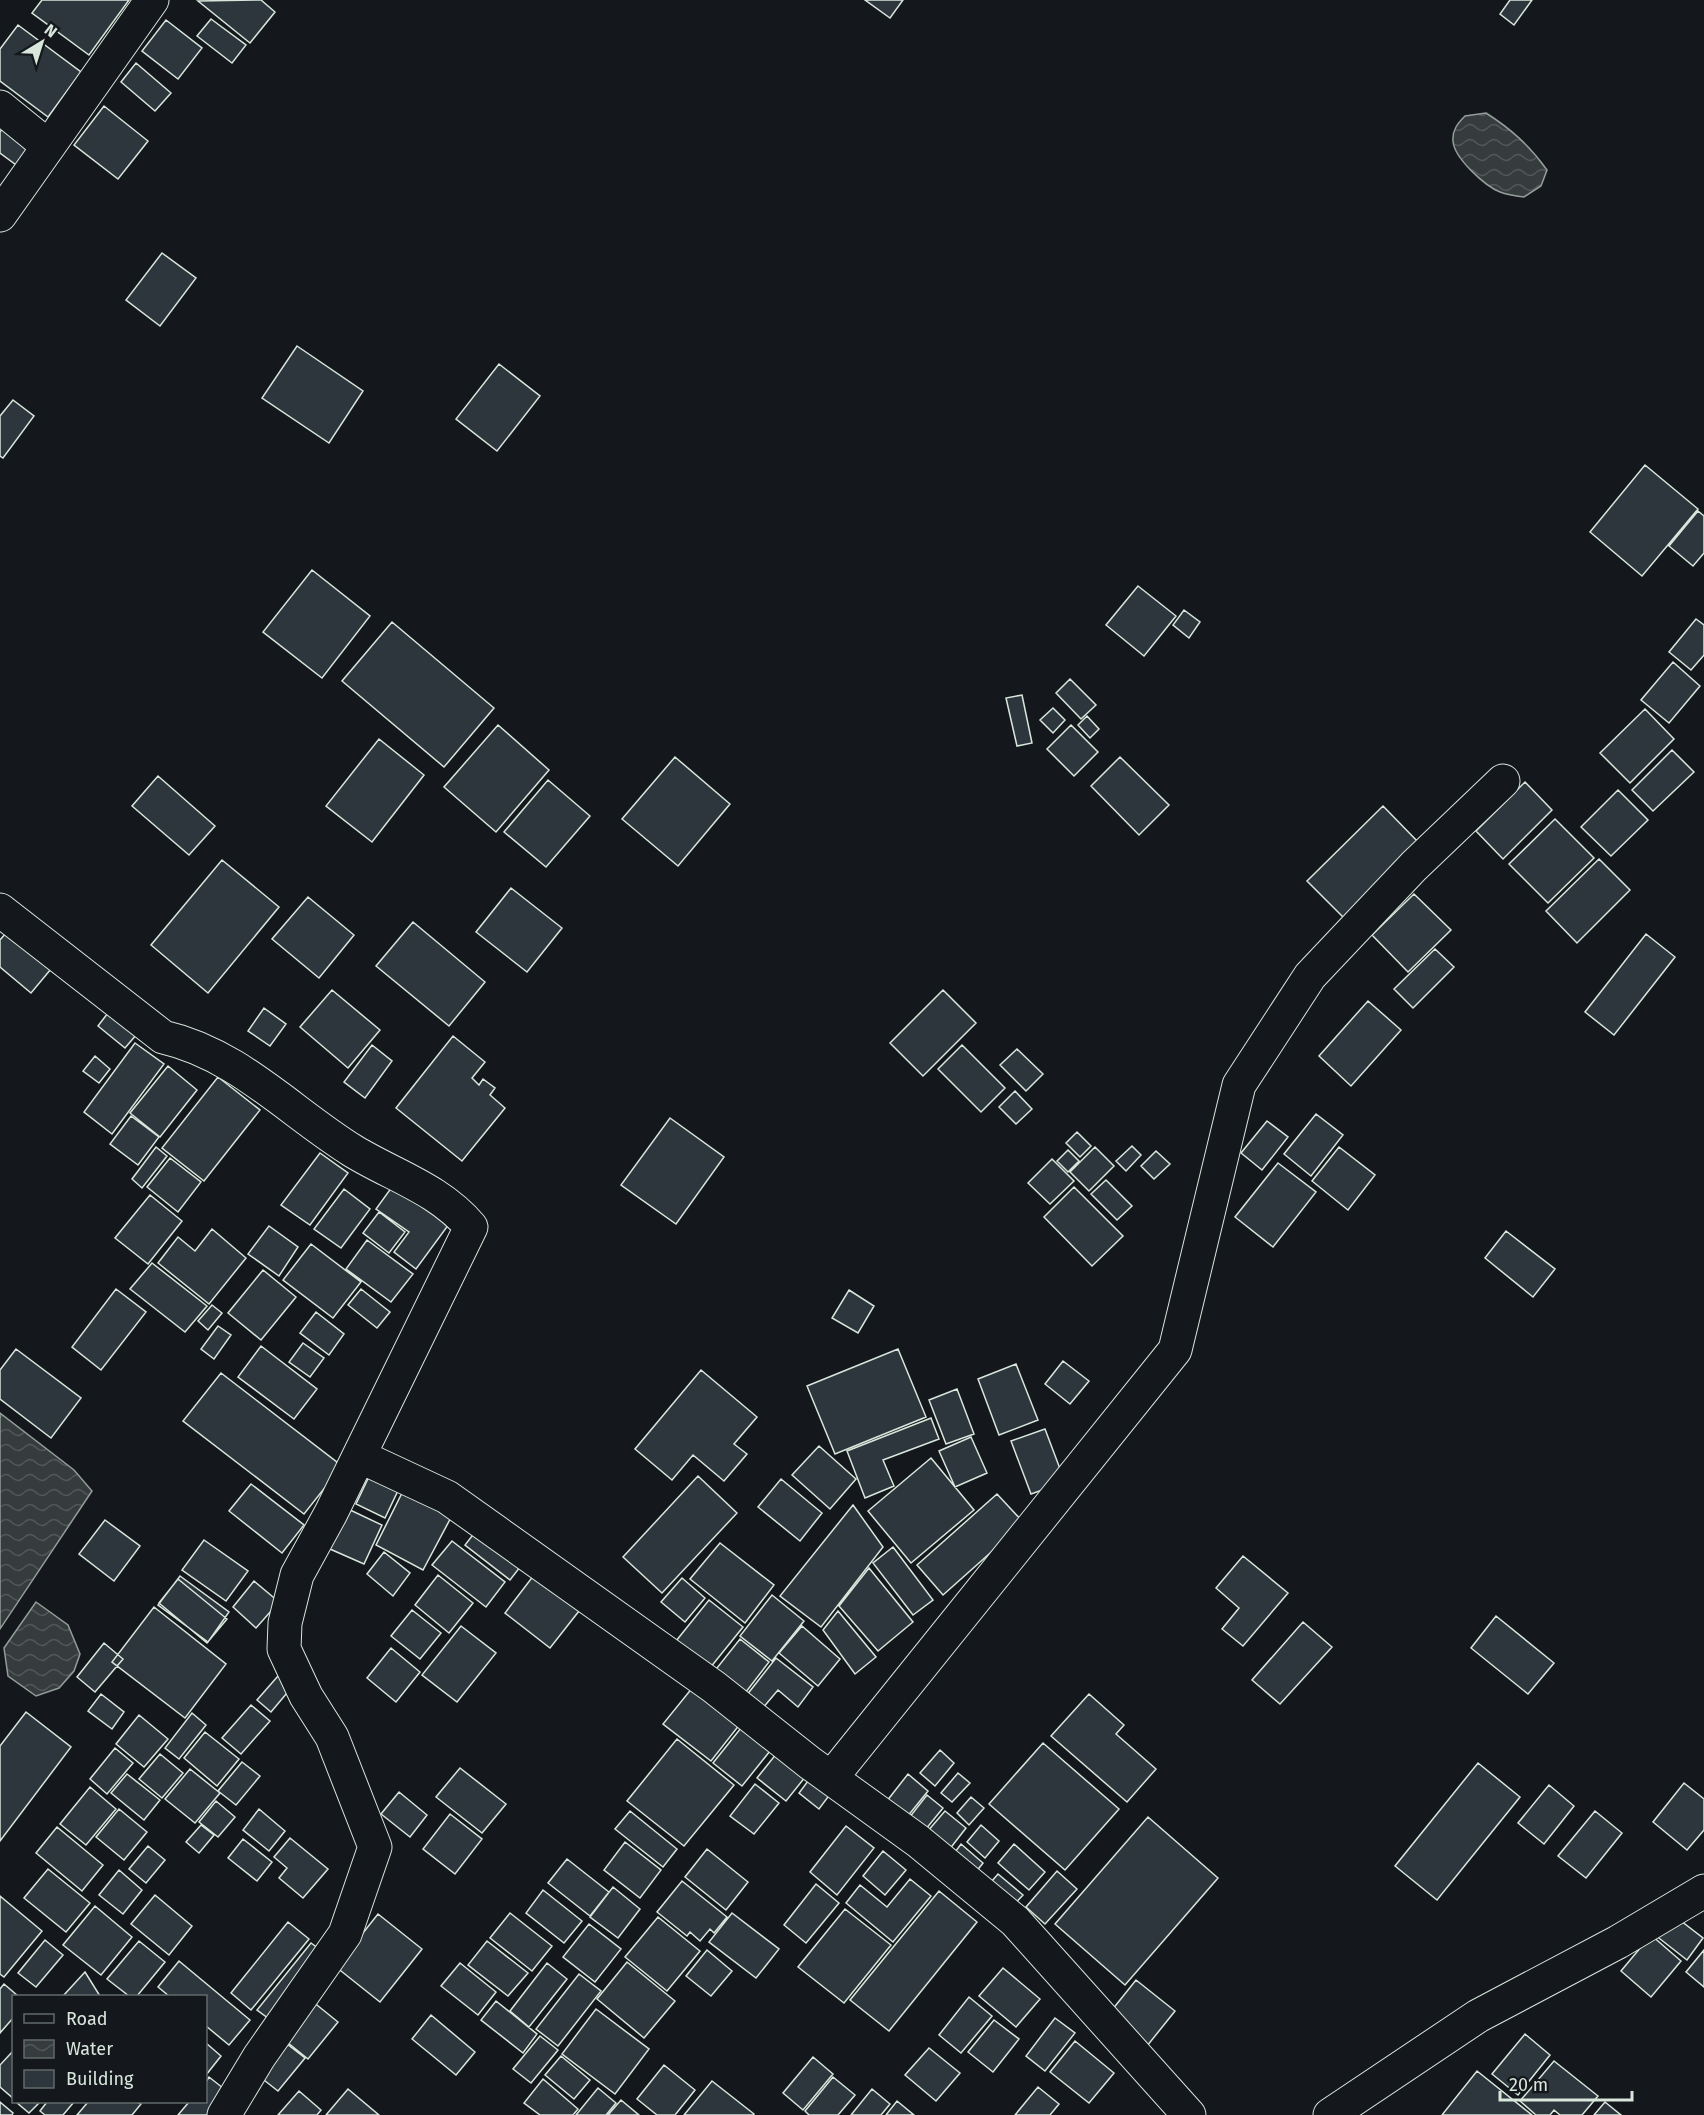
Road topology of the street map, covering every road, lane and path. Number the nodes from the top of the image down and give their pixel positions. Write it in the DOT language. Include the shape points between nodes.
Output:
graph roads {
  1 [pos="152,0"];
  2 [pos="0,107"];
  3 [pos="48,147"];
  4 [pos="0,215"];
  5 [pos="1503,781"];
  6 [pos="0,910"];
  7 [pos="359,1456"];
  8 [pos="831,1778"];
  9 [pos="1704,1891"];
  10 [pos="224,2115"];
  11 [pos="1190,2115"];
  12 [pos="1330,2115"];
  1 -- 3 [label="street"];
  2 -- 3 [label="street"];
  3 -- 4 [label="street"];
  5 -- 8 [label="street" via="1414,866 1310,976 1239,1085 1175,1350"];
  6 -- 7 [label="street" via="163,1037 184,1042 243,1071 354,1151 411,1180 454,1208 471,1227"];
  7 -- 8 [label="street" via="447,1497 714,1687"];
  7 -- 10 [label="street" via="297,1575 285,1623 284,1649 306,1696 332,1737 375,1847 345,1934"];
  8 -- 11 [label="street" via="918,1841 1015,1921"];
  9 -- 12 [label="street" via="1618,1942 1478,2016"];
}
